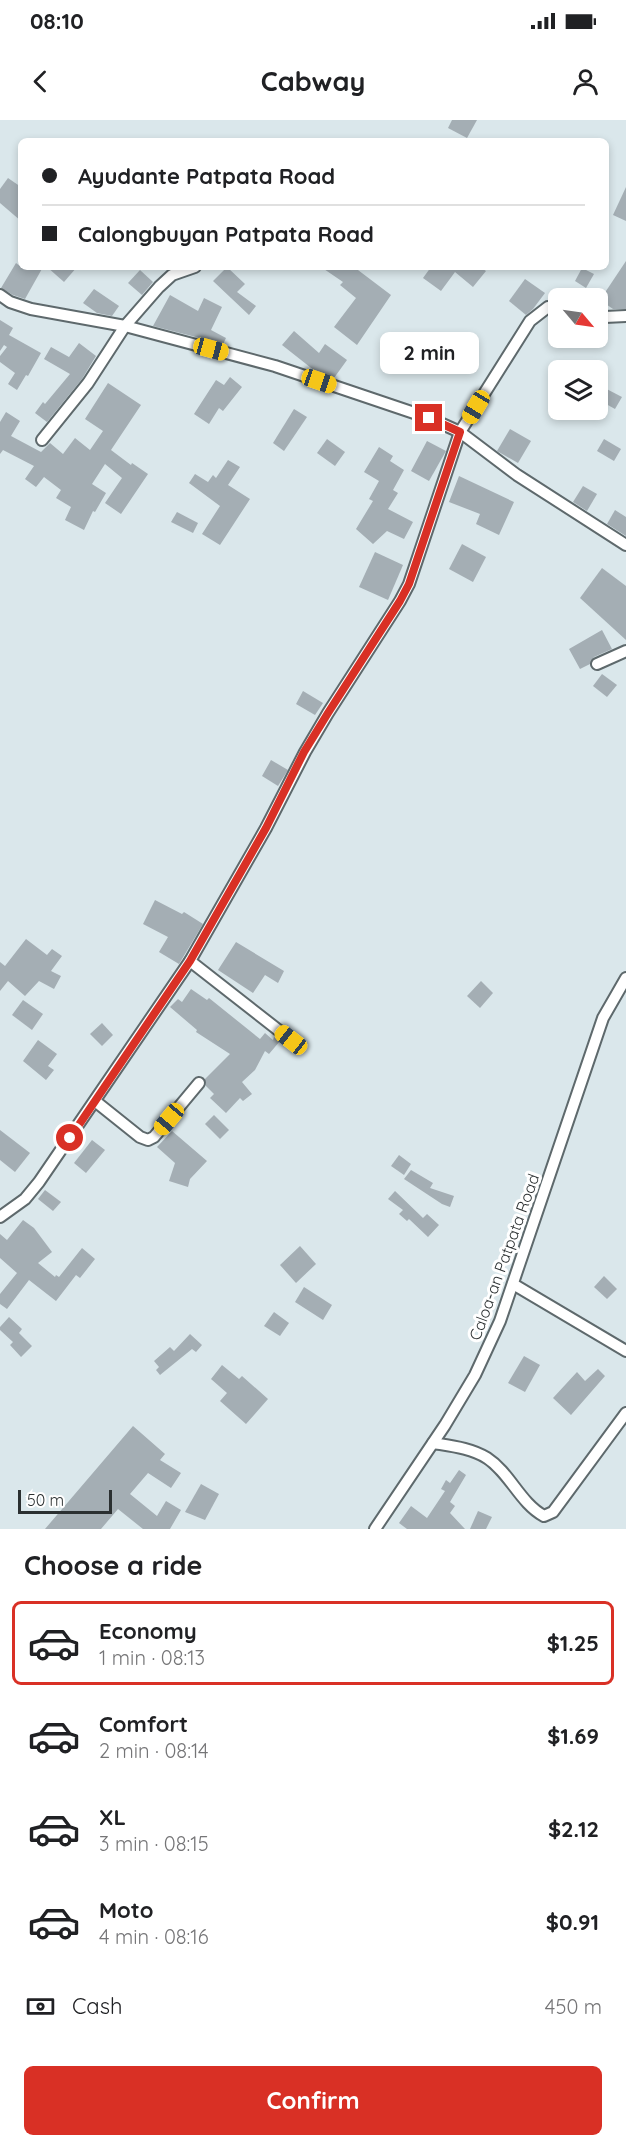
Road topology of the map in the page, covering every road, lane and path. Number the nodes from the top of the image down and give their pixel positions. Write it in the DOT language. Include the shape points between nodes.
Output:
graph roads {
  1 [pos="188,270"];
  2 [pos="0,296"];
  3 [pos="548,307"];
  4 [pos="626,316"];
  5 [pos="608,317"];
  6 [pos="125,326"];
  7 [pos="460,432"];
  8 [pos="42,440"];
  9 [pos="626,545"];
  10 [pos="626,651"];
  11 [pos="597,664"];
  12 [pos="190,961"];
  13 [pos="626,978"];
  14 [pos="291,1040"];
  15 [pos="199,1083"];
  16 [pos="95,1101"];
  17 [pos="0,1217"];
  18 [pos="513,1284"];
  19 [pos="626,1351"];
  20 [pos="626,1413"];
  21 [pos="433,1443"];
  22 [pos="375,1529"];
  1 -- 6 [label="street" via="167,279"];
  2 -- 6 [label="street" via="31,309"];
  3 -- 7 [label="street" via="530,321"];
  4 -- 5 [label="street"];
  6 -- 7 [label="street" via="275,366"];
  6 -- 8 [label="street" via="88,383"];
  7 -- 9 [label="street" via="517,475"];
  7 -- 12 [label="street" via="405,593 304,752 266,828"];
  10 -- 11 [label="street"];
  12 -- 14 [label="street"];
  12 -- 16 [label="street"];
  13 -- 18 [label="street, Caloa-an Patpata Road" via="603,1018"];
  15 -- 16 [label="street" via="148,1140"];
  16 -- 17 [label="street" via="39,1182 25,1199"];
  18 -- 19 [label="street"];
  18 -- 21 [label="street, Caloa-an Patpata Road" via="475,1375"];
  20 -- 21 [label="street" via="552,1512 544,1516 489,1459 463,1448"];
  21 -- 22 [label="street, Caloa-an Patpata Road"];
}
